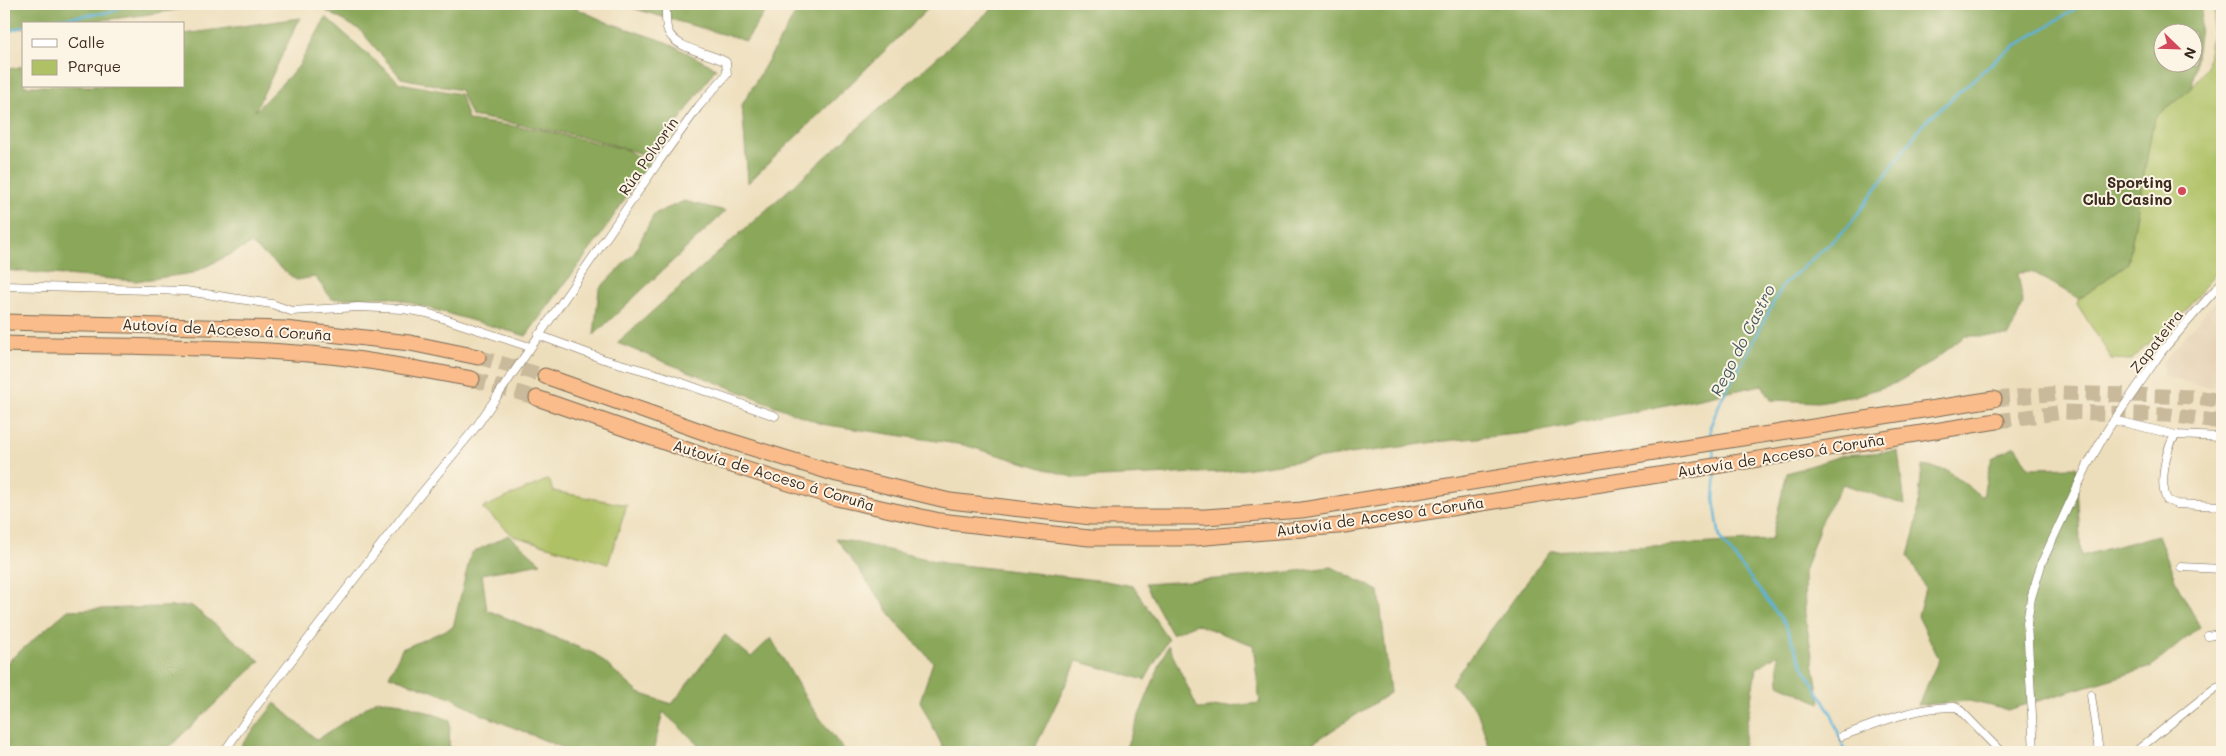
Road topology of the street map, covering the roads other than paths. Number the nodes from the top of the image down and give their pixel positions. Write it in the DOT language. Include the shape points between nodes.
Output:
graph roads {
  1 [pos="666,4"];
  2 [pos="2222,282"];
  3 [pos="4,286"];
  4 [pos="4,322"];
  5 [pos="538,335"];
  6 [pos="4,344"];
  7 [pos="531,345"];
  8 [pos="478,356"];
  9 [pos="545,376"];
  10 [pos="472,379"];
  11 [pos="538,398"];
  12 [pos="1994,399"];
  13 [pos="776,416"];
  14 [pos="2114,420"];
  15 [pos="1997,421"];
  16 [pos="2176,435"];
  17 [pos="2222,437"];
  18 [pos="2222,506"];
  19 [pos="2181,567"];
  20 [pos="2222,569"];
  21 [pos="2222,633"];
  22 [pos="2208,636"];
  23 [pos="2222,685"];
  24 [pos="2091,695"];
  25 [pos="1842,736"];
  26 [pos="224,752"];
  27 [pos="2001,752"];
  28 [pos="2034,752"];
  29 [pos="2100,752"];
  30 [pos="2135,752"];
  1 -- 5 [label="street, Rúa Polvorín" via="667,30 672,38 726,62 727,74 699,106"];
  2 -- 14 [label="street, Zapateira" via="2162,351"];
  3 -- 7 [label="street" via="186,291 272,304 291,311 358,307 403,309 427,313"];
  4 -- 8 [label="highway, Autovía de Acceso á Coruña" via="285,329 410,343"];
  5 -- 7 [label="street, Rúa Polvorín"];
  5 -- 13 [label="street" via="603,360 660,375"];
  6 -- 10 [label="highway, Autovía de Acceso á Coruña" via="221,349 329,356 396,364"];
  7 -- 26 [label="street, Rúa Polvorín" via="476,427 407,511"];
  9 -- 12 [label="highway, Autovía de Acceso á Coruña" via="723,439 837,474 950,501 1091,517 1206,517 1302,510"];
  11 -- 15 [label="highway, Autovía de Acceso á Coruña" via="836,498 940,521 1089,538 1195,538 1338,526"];
  14 -- 16 [label="street"];
  14 -- 28 [label="street, Zapateira" via="2060,522 2042,562 2031,598 2027,623"];
  16 -- 17 [label="street"];
  16 -- 18 [label="street" via="2167,450 2163,493 2167,500 2176,504"];
  19 -- 20 [label="street"];
  21 -- 22 [label="street"];
  23 -- 30 [label="street"];
  24 -- 29 [label="street"];
  25 -- 27 [label="street" via="1904,713 1958,707"];
}
